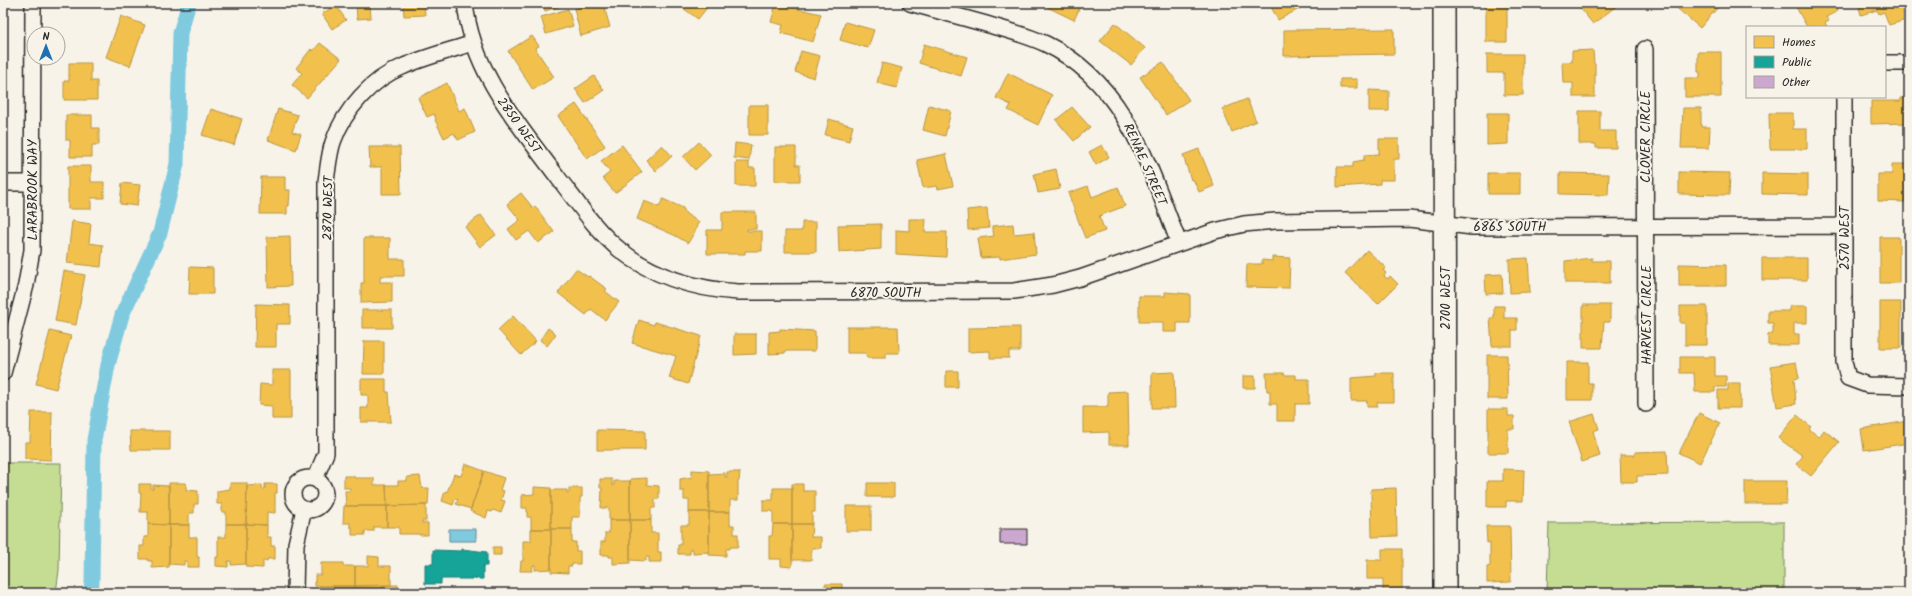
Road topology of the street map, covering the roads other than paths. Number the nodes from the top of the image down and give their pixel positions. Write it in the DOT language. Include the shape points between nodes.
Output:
graph roads {
  1 [pos="33,3"];
  2 [pos="464,3"];
  3 [pos="910,3"];
  4 [pos="1444,3"];
  5 [pos="473,43"];
  6 [pos="1645,49"];
  7 [pos="1886,63"];
  8 [pos="1909,63"];
  9 [pos="1844,98"];
  10 [pos="3,183"];
  11 [pos="32,183"];
  12 [pos="1444,222"];
  13 [pos="1646,226"];
  14 [pos="1844,226"];
  15 [pos="602,232"];
  16 [pos="1179,243"];
  17 [pos="4,365"];
  18 [pos="1909,386"];
  19 [pos="1646,404"];
  20 [pos="315,479"];
  21 [pos="304,509"];
  22 [pos="295,593"];
  23 [pos="1444,593"];
  1 -- 11 [label="street, LARABROOK WAY"];
  2 -- 5 [label="street, 2850 WEST"];
  3 -- 16 [label="street, RENAE STREET" via="1016,33 1046,44 1074,61 1116,102 1131,127 1145,155"];
  4 -- 12 [label="main road, 2700 WEST"];
  5 -- 15 [label="street, 2850 WEST" via="489,80 510,115"];
  5 -- 20 [label="street, 2870 WEST" via="401,67 380,80 362,95 345,118 333,141 326,181 326,453"];
  6 -- 13 [label="street, CLOVER CIRCLE"];
  7 -- 8 [label="street"];
  9 -- 14 [label="street, 2570 WEST"];
  10 -- 11 [label="street"];
  11 -- 17 [label="street, LARABROOK WAY" via="32,250 27,279"];
  12 -- 13 [label="street, 6865 SOUTH" via="1472,227"];
  12 -- 16 [label="street, 6865 SOUTH" via="1409,219 1275,221 1244,224"];
  12 -- 23 [label="main road, 2700 WEST"];
  13 -- 14 [label="street, 6865 SOUTH"];
  13 -- 19 [label="street, HARVEST CIRCLE"];
  14 -- 18 [label="street, 2570 WEST" via="1844,362 1848,378 1867,385"];
  15 -- 16 [label="street, 6870 SOUTH" via="620,250 641,265 665,276 689,285 738,292 1014,291 1080,278"];
  20 -- 21 [label="street" via="325,489 324,500 317,507"];
  20 -- 21 [label="street" via="304,479 294,490 295,501"];
  21 -- 22 [label="street" via="296,544"];
}
